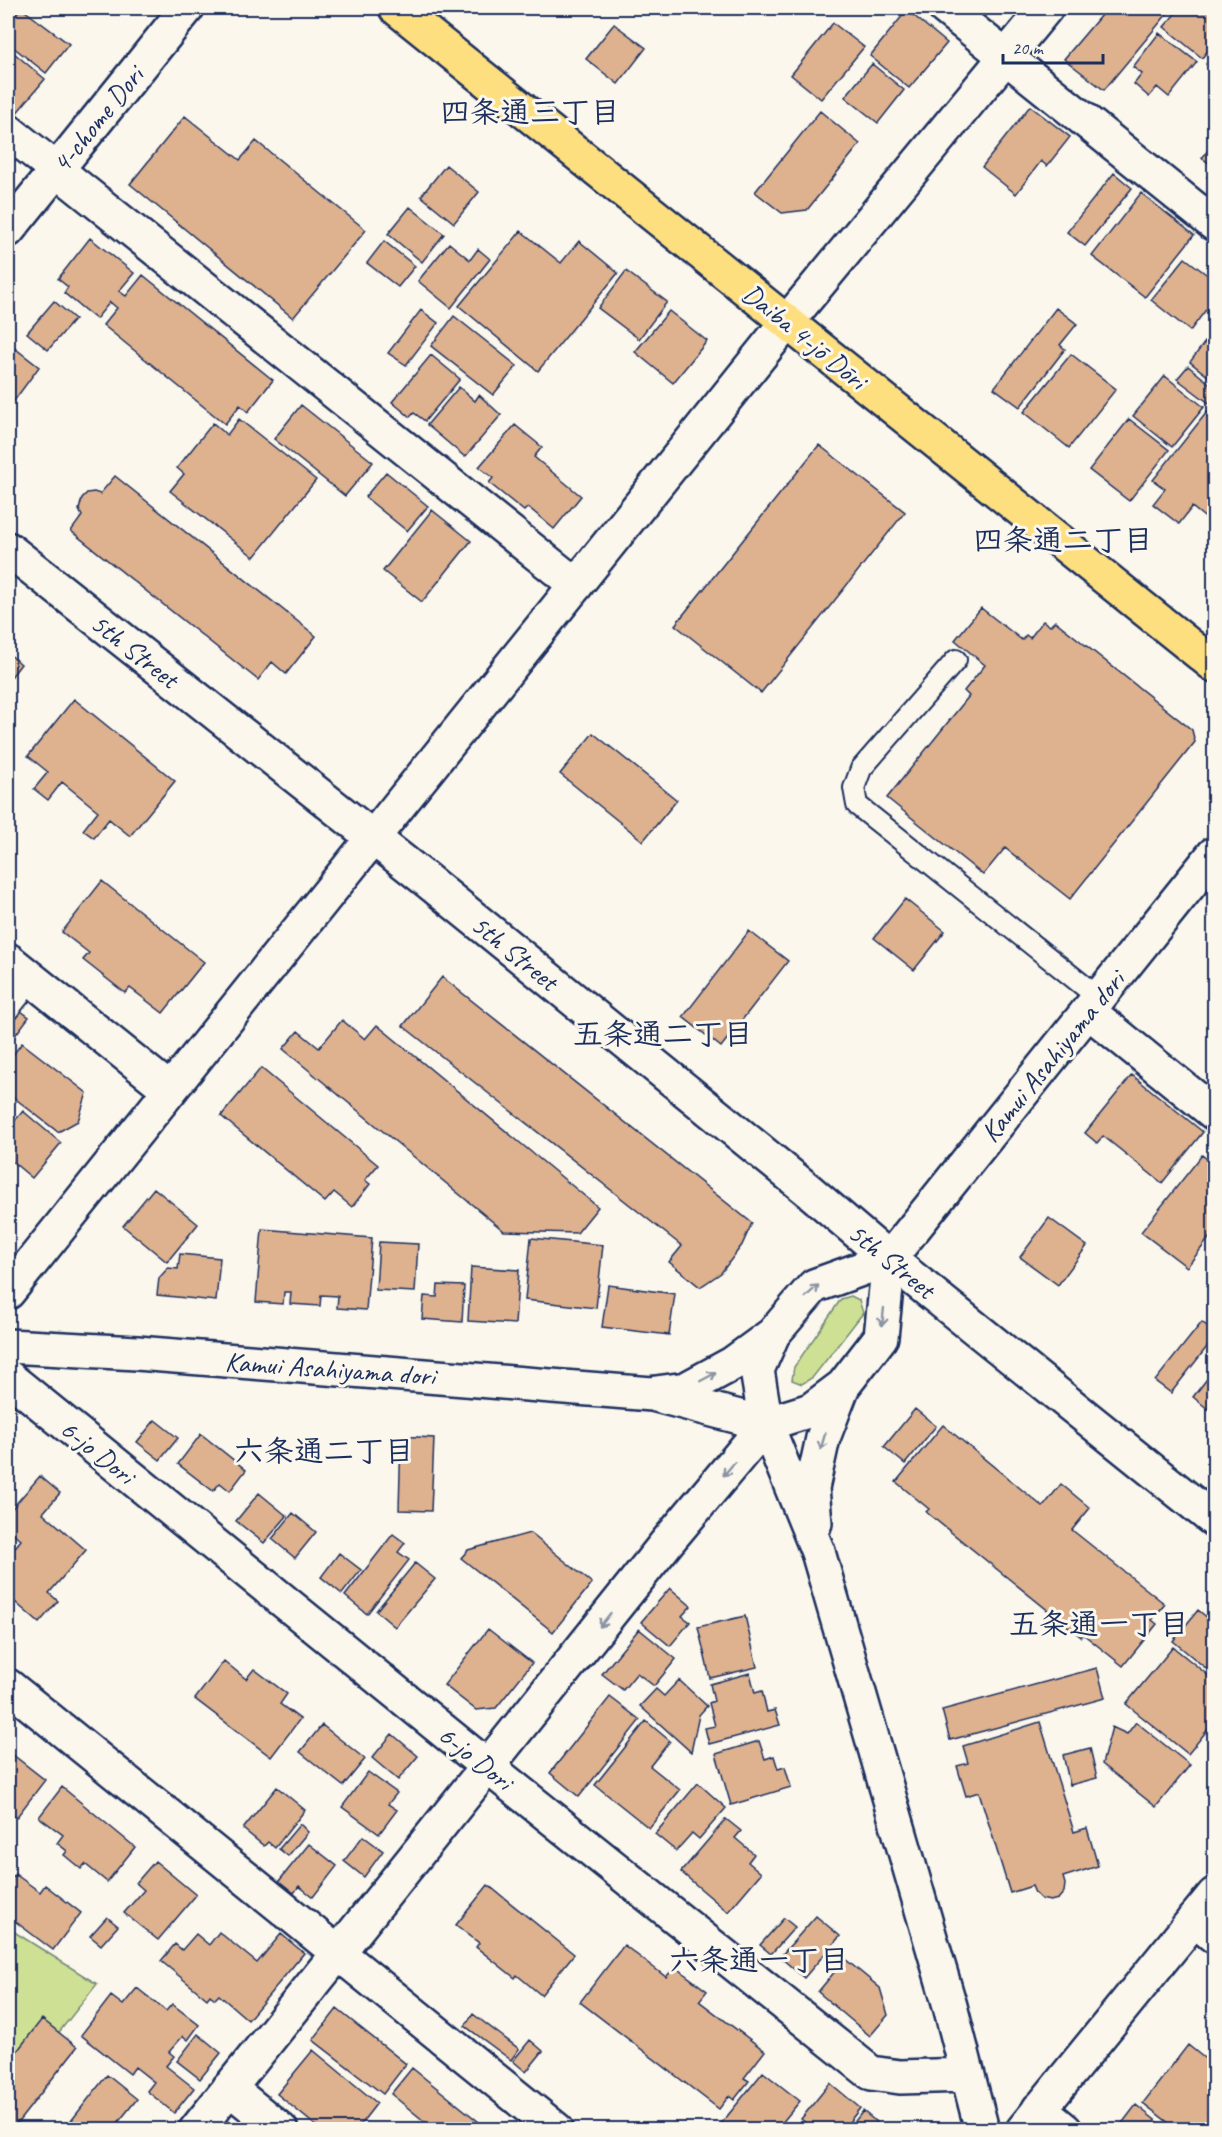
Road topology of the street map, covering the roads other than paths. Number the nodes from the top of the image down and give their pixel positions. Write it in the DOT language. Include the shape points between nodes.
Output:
graph roads {
  1 [pos="187,8"];
  2 [pos="396,8"];
  3 [pos="945,8"];
  4 [pos="1046,8"];
  5 [pos="1007,57"];
  6 [pos="8,131"];
  7 [pos="56,170"];
  8 [pos="1215,224"];
  9 [pos="8,230"];
  10 [pos="787,322"];
  11 [pos="8,549"];
  12 [pos="576,585"];
  13 [pos="956,660"];
  14 [pos="1215,665"];
  15 [pos="373,838"];
  16 [pos="1215,854"];
  17 [pos="20,970"];
  18 [pos="1093,1005"];
  19 [pos="8,1010"];
  20 [pos="170,1090"];
  21 [pos="1215,1113"];
  22 [pos="889,1259"];
  23 [pos="8,1292"];
  24 [pos="773,1334"];
  25 [pos="8,1346"];
  26 [pos="8,1377"];
  27 [pos="843,1386"];
  28 [pos="652,1394"];
  29 [pos="766,1424"];
  30 [pos="1215,1520"];
  31 [pos="818,1552"];
  32 [pos="8,1686"];
  33 [pos="488,1767"];
  34 [pos="1215,1895"];
  35 [pos="1204,1927"];
  36 [pos="338,1952"];
  37 [pos="967,2075"];
  38 [pos="229,2088"];
  39 [pos="1031,2119"];
  40 [pos="196,2130"];
  41 [pos="281,2130"];
  42 [pos="557,2130"];
  43 [pos="982,2130"];
  44 [pos="1065,2130"];
  1 -- 7 [label="street, 4-chome Dori"];
  2 -- 10 [label="highway, Daiba 4-jō Dōri"];
  3 -- 5 [label="street"];
  4 -- 5 [label="street"];
  5 -- 8 [label="street"];
  5 -- 10 [label="street"];
  6 -- 7 [label="street"];
  7 -- 9 [label="street, 4-chome Dori"];
  7 -- 12 [label="street"];
  10 -- 12 [label="street"];
  10 -- 14 [label="highway, Daiba 4-jō Dōri"];
  11 -- 15 [label="street, 5th Street"];
  12 -- 15 [label="street"];
  13 -- 18 [label="lane" via="861,769 854,788 857,805"];
  15 -- 20 [label="street"];
  15 -- 22 [label="street, 5th Street"];
  16 -- 18 [label="street, Kamui Asahiyama dori"];
  17 -- 19 [label="lane"];
  17 -- 20 [label="street"];
  18 -- 21 [label="street"];
  18 -- 22 [label="street, Kamui Asahiyama dori"];
  20 -- 23 [label="street"];
  24 -- 22 [label="street, Kamui Asahiyama dori, one-way" via="814,1286"];
  22 -- 27 [label="street, one-way" via="881,1337"];
  22 -- 30 [label="street, 5th Street"];
  28 -- 24 [label="street, Kamui Asahiyama dori, one-way" via="686,1389 732,1364"];
  24 -- 29 [label="street, Kamui Asahiyama dori" via="757,1370"];
  25 -- 28 [label="street, Kamui Asahiyama dori"];
  26 -- 33 [label="street, 6-jo Dori"];
  27 -- 29 [label="street" via="811,1410"];
  27 -- 31 [label="street, one-way" via="823,1438 812,1488"];
  28 -- 29 [label="street, Kamui Asahiyama dori"];
  29 -- 31 [label="street, Kamui Asahiyama dori"];
  29 -- 33 [label="street, one-way"];
  31 -- 37 [label="street"];
  32 -- 36 [label="street"];
  33 -- 36 [label="street"];
  33 -- 37 [label="street, 6-jo Dori" via="871,2073 900,2077"];
  34 -- 35 [label="street"];
  35 -- 39 [label="street"];
  36 -- 38 [label="street"];
  36 -- 42 [label="street"];
  37 -- 43 [label="street"];
  38 -- 40 [label="street"];
  38 -- 41 [label="street"];
  39 -- 44 [label="street"];
}
